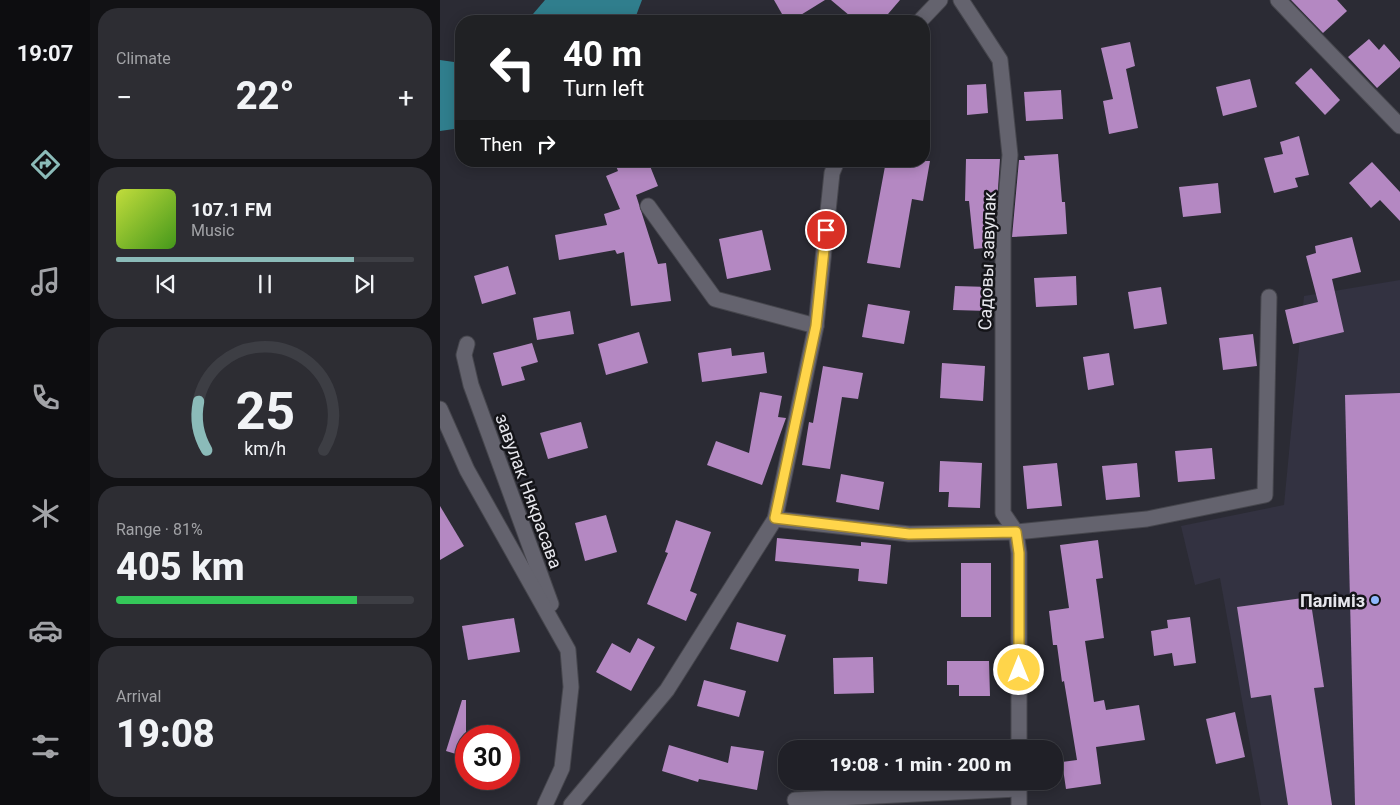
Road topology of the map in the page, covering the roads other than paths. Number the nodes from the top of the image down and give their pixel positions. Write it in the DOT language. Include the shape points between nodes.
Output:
graph roads {
  1 [pos="940,0"];
  2 [pos="961,0"];
  3 [pos="1278,0"];
  4 [pos="926,15"];
  5 [pos="1400,126"];
  6 [pos="834,167"];
  7 [pos="648,206"];
  8 [pos="1269,297"];
  9 [pos="816,326"];
  10 [pos="467,344"];
  11 [pos="440,409"];
  12 [pos="775,518"];
  13 [pos="1016,532"];
  14 [pos="568,650"];
  15 [pos="1019,740"];
  16 [pos="944,790"];
  17 [pos="1019,790"];
  18 [pos="795,800"];
  19 [pos="545,805"];
  20 [pos="571,805"];
  21 [pos="1019,805"];
  1 -- 4 [label="street"];
  2 -- 13 [label="street, Садовы завулак" via="1000,60 1010,155 1003,232 1003,513"];
  3 -- 5 [label="street"];
  6 -- 9 [label="street"];
  7 -- 9 [label="street" via="715,299"];
  8 -- 13 [label="street" via="1265,495 1147,519"];
  9 -- 12 [label="street"];
  10 -- 14 [label="street, завулак Някрасава" via="464,355 471,385"];
  11 -- 14 [label="street, завулак Някрасава" via="467,470"];
  12 -- 13 [label="street" via="909,534"];
  12 -- 20 [label="street" via="667,690"];
  13 -- 15 [label="street" via="1019,553"];
  14 -- 19 [label="street, завулак Някрасава" via="571,686 562,768"];
  16 -- 18 [label="street"];
  17 -- 21 [label="street"];
}
